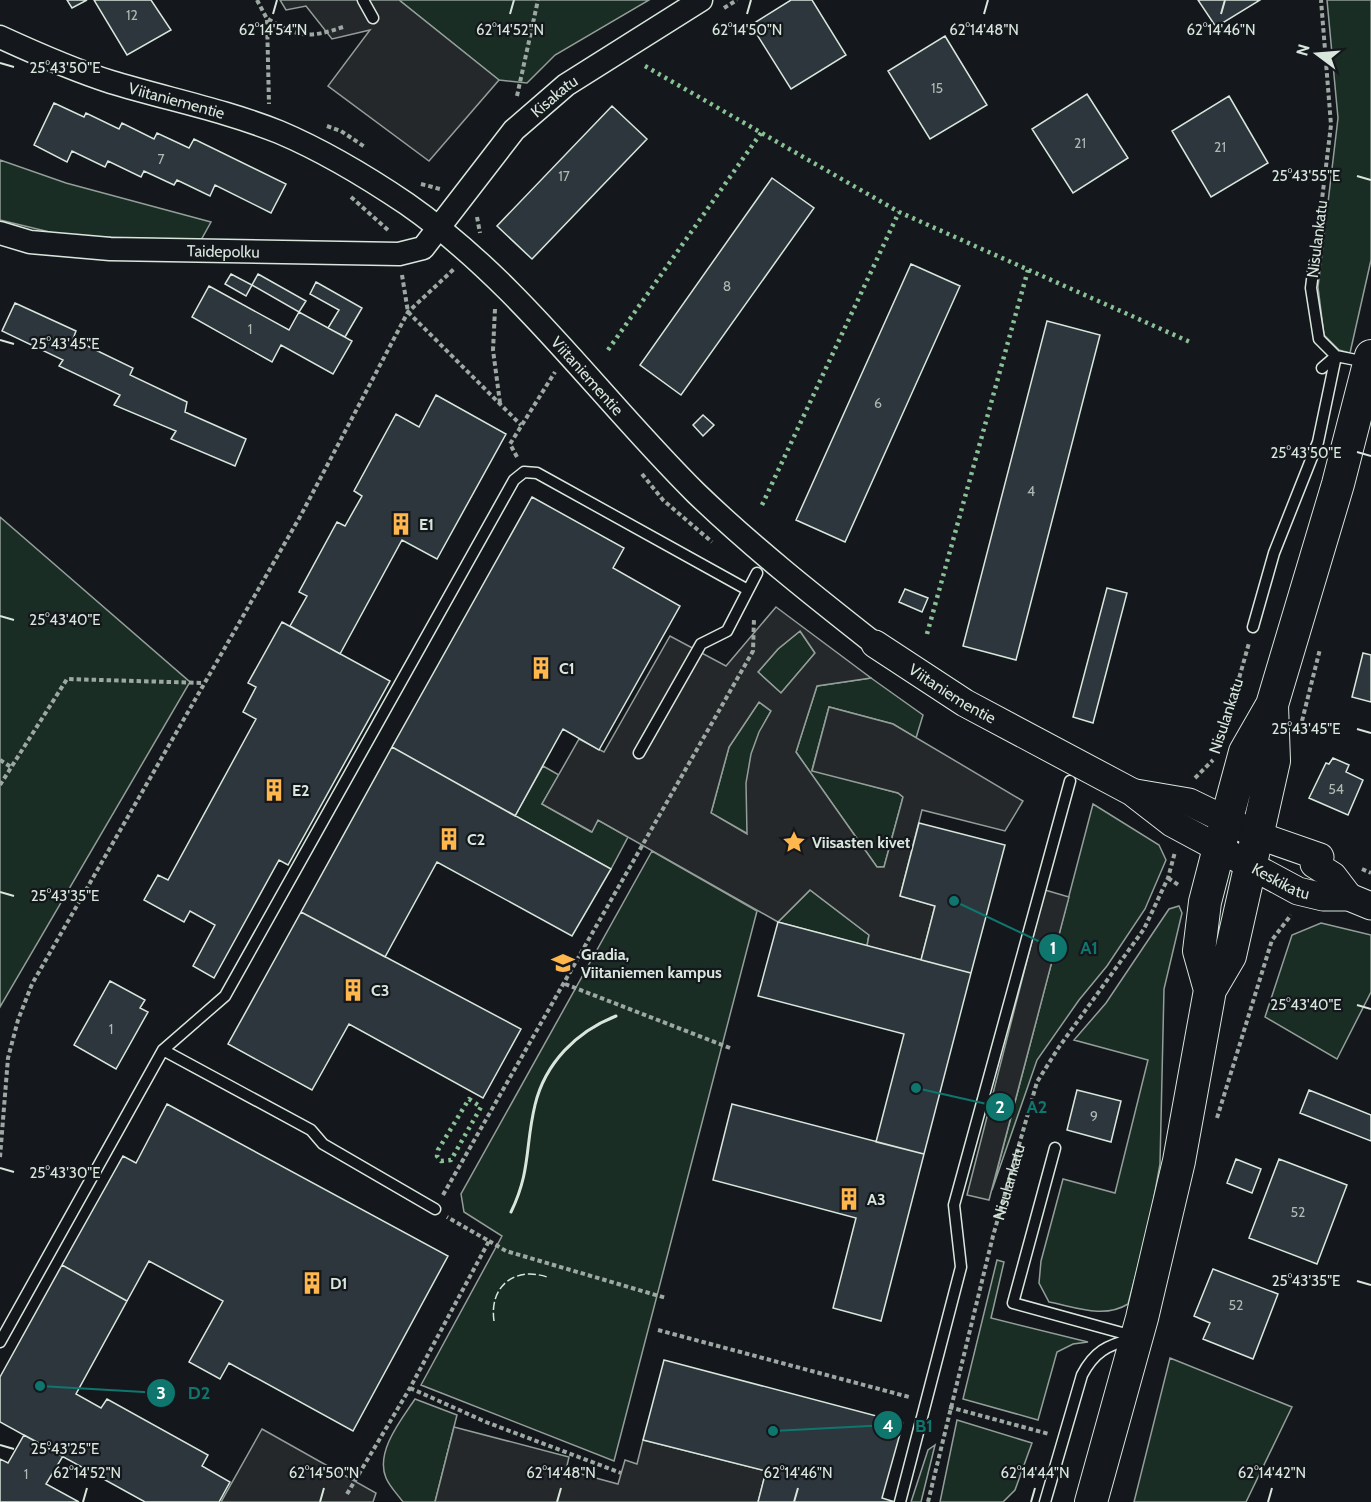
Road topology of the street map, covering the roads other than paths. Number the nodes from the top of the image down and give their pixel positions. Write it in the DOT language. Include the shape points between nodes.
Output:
graph roads {
  1 [pos="363,0"];
  2 [pos="709,6"];
  3 [pos="373,18"];
  4 [pos="0,37"];
  5 [pos="439,229"];
  6 [pos="0,233"];
  7 [pos="1314,264"];
  8 [pos="1336,356"];
  9 [pos="1370,359"];
  10 [pos="1322,368"];
  11 [pos="757,573"];
  12 [pos="748,590"];
  13 [pos="1253,627"];
  14 [pos="875,644"];
  15 [pos="1272,705"];
  16 [pos="639,753"];
  17 [pos="1070,781"];
  18 [pos="1132,792"];
  19 [pos="1223,834"];
  20 [pos="1257,835"];
  21 [pos="1250,865"];
  22 [pos="1360,901"];
  23 [pos="1210,990"];
  24 [pos="163,1050"];
  25 [pos="1055,1148"];
  26 [pos="435,1209"];
  27 [pos="1136,1337"];
  28 [pos="0,1342"];
  29 [pos="900,1502"];
  30 [pos="1045,1502"];
  31 [pos="1091,1502"];
  1 -- 3 [label="lane"];
  2 -- 5 [label="street, Kisakatu" via="566,86 514,130 468,209"];
  4 -- 5 [label="street, Viitaniementie" via="49,60 112,82 216,110 279,132 331,157 407,204"];
  5 -- 6 [label="street, Taidepolku" via="423,248 399,254 110,249 30,242"];
  5 -- 14 [label="street, Viitaniementie" via="508,291 696,492 808,592"];
  7 -- 8 [label="lane, Nisulankatu" via="1311,288 1319,339"];
  8 -- 9 [label="lane"];
  8 -- 10 [label="lane"];
  8 -- 13 [label="lane" via="1318,442 1274,553"];
  9 -- 15 [label="main road, Nisulankatu" via="1338,484"];
  11 -- 12 [label="lane"];
  12 -- 16 [label="lane" via="727,631 701,644"];
  12 -- 24 [label="lane" via="537,473 524,471 514,480 225,996"];
  14 -- 18 [label="street, Viitaniementie" via="965,703"];
  15 -- 19 [label="main road, Nisulankatu" via="1245,752"];
  15 -- 20 [label="main road, Nisulankatu" via="1274,761"];
  17 -- 29 [label="lane" via="954,1205 961,1267"];
  18 -- 19 [label="street, Viitaniementie" via="1182,828"];
  18 -- 19 [label="street, Viitaniementie" via="1190,786"];
  19 -- 20 [label="street, Viitaniementie"];
  19 -- 21 [label="street, Keskikatu"];
  19 -- 23 [label="main road, Nisulankatu" via="1205,902 1199,951"];
  20 -- 21 [label="main road, Nisulankatu"];
  20 -- 22 [label="street, Keskikatu" via="1320,857 1314,864"];
  21 -- 22 [label="street, Keskikatu" via="1298,891"];
  21 -- 23 [label="main road, Nisulankatu" via="1230,956"];
  23 -- 27 [label="main road, Nisulankatu" via="1179,1161"];
  24 -- 26 [label="lane" via="311,1130 323,1144"];
  24 -- 28 [label="lane"];
  25 -- 27 [label="lane" via="1013,1303"];
  27 -- 30 [label="lane" via="1108,1345 1090,1358"];
  27 -- 31 [label="main road, Nisulankatu"];
}
